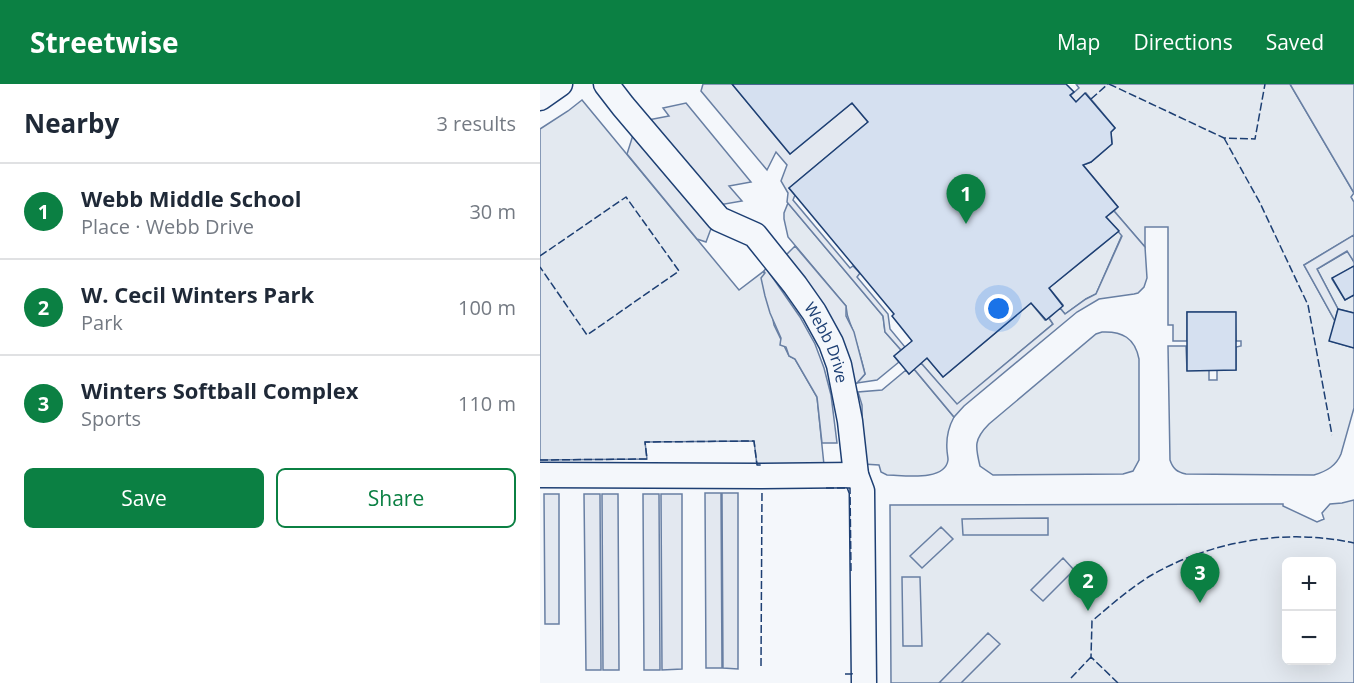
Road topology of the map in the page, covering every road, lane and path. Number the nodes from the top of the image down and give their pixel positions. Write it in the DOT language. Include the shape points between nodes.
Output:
graph roads {
  1 [pos="560,84"];
  2 [pos="608,86"];
  3 [pos="540,98"];
  4 [pos="540,475"];
  5 [pos="856,475"];
  6 [pos="864,683"];
  1 -- 3 [label="street"];
  2 -- 5 [label="street, Webb Drive" via="719,219 755,235 808,303 831,344 844,388"];
  4 -- 5 [label="street"];
  5 -- 6 [label="street, Webb Drive" via="862,491"];
}
